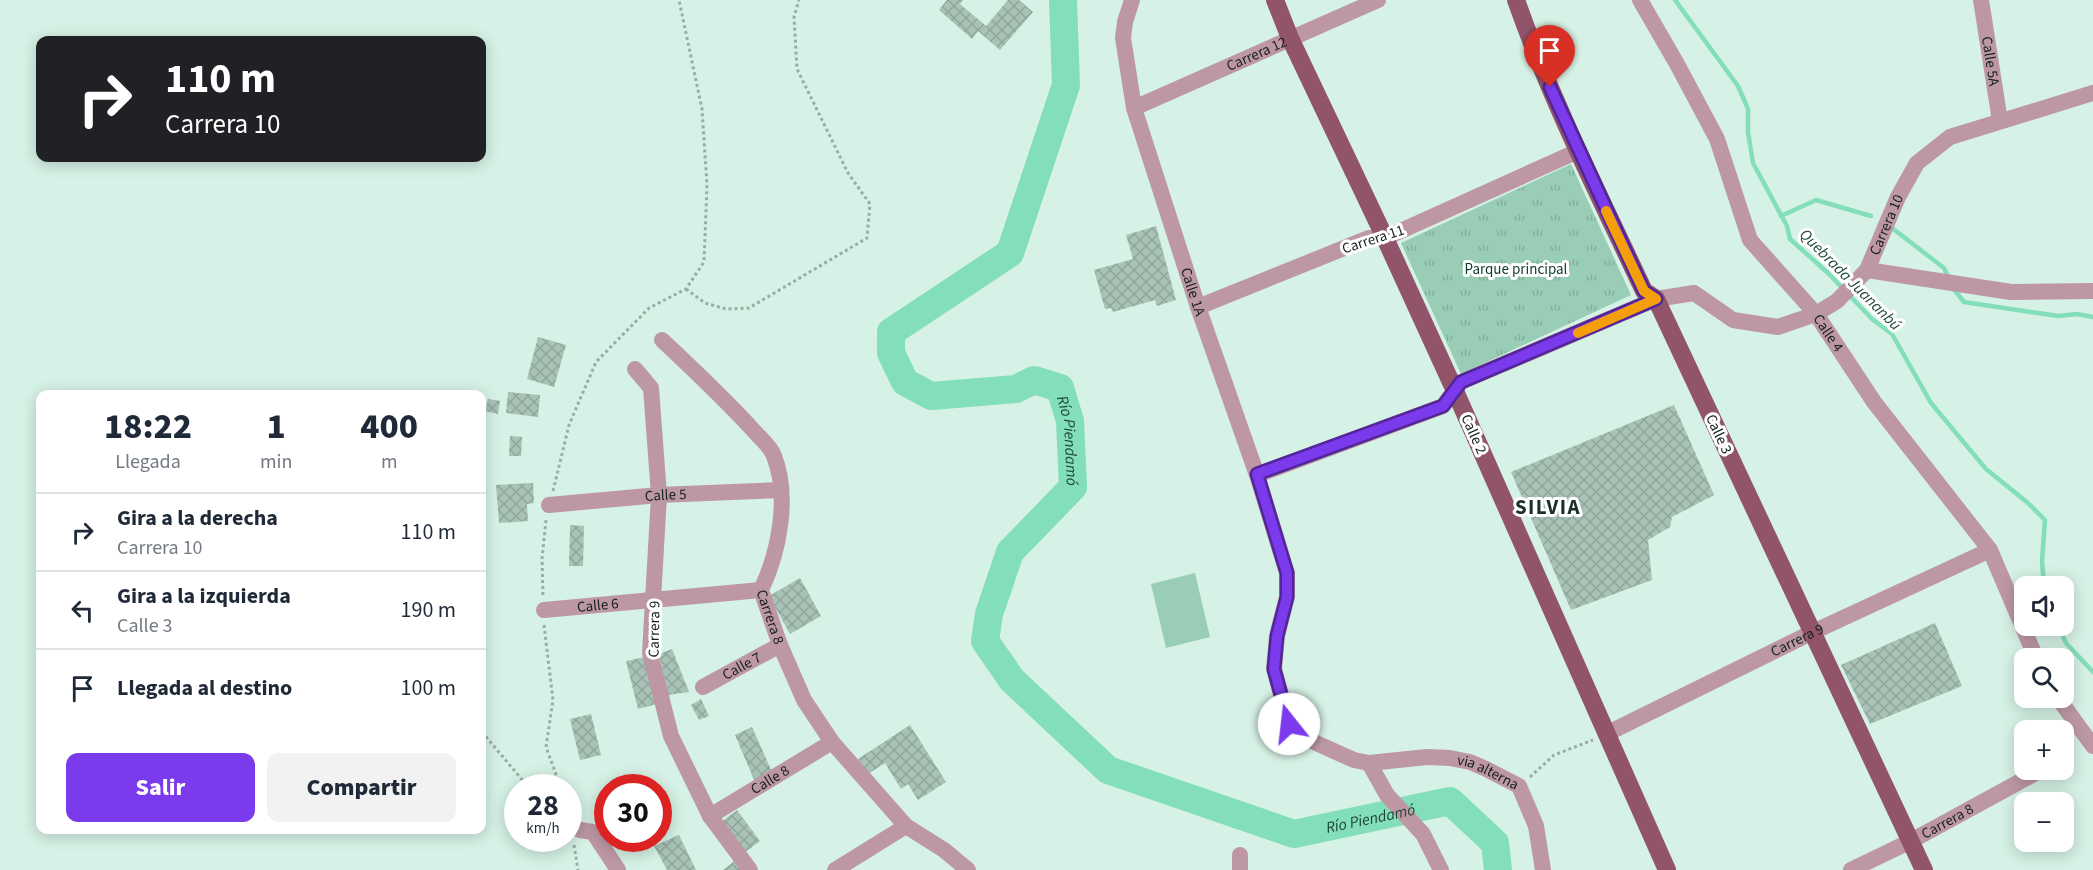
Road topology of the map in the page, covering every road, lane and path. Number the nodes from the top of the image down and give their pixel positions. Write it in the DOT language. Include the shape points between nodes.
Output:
graph roads {
  1 [pos="679,0"];
  2 [pos="799,0"];
  3 [pos="1132,0"];
  4 [pos="1275,0"];
  5 [pos="1378,0"];
  6 [pos="1516,0"];
  7 [pos="1640,0"];
  8 [pos="1981,0"];
  9 [pos="1290,38"];
  10 [pos="2093,93"];
  11 [pos="1134,108"];
  12 [pos="2000,121"];
  13 [pos="1578,151"];
  14 [pos="1385,238"];
  15 [pos="1867,270"];
  16 [pos="2093,291"];
  17 [pos="1656,299"];
  18 [pos="1198,307"];
  19 [pos="1816,314"];
  20 [pos="662,340"];
  21 [pos="635,369"];
  22 [pos="1455,391"];
  23 [pos="1257,474"];
  24 [pos="781,490"];
  25 [pos="659,495"];
  26 [pos="549,505"];
  27 [pos="1990,550"];
  28 [pos="761,590"];
  29 [pos="654,600"];
  30 [pos="544,610"];
  31 [pos="1813,632"];
  32 [pos="780,645"];
  33 [pos="2032,648"];
  34 [pos="703,687"];
  35 [pos="2065,708"];
  36 [pos="1606,734"];
  37 [pos="486,737"];
  38 [pos="832,742"];
  39 [pos="2093,746"];
  40 [pos="1369,763"];
  41 [pos="517,774"];
  42 [pos="2023,780"];
  43 [pos="1519,786"];
  44 [pos="710,816"];
  45 [pos="906,826"];
  46 [pos="582,830"];
  47 [pos="1911,841"];
  48 [pos="576,852"];
  49 [pos="578,870"];
  50 [pos="618,870"];
  51 [pos="750,870"];
  52 [pos="835,870"];
  53 [pos="968,870"];
  54 [pos="1441,870"];
  55 [pos="1543,870"];
  56 [pos="1667,870"];
  57 [pos="1851,870"];
  58 [pos="1924,870"];
  1 -- 2 [label="path" via="702,109 707,185 704,262 686,290 705,303 726,309 749,308 867,238 870,204 848,174 797,69 794,17"];
  3 -- 11 [label="street, Calle 1A" via="1123,38"];
  4 -- 9 [label="main road, Calle 2"];
  5 -- 9 [label="street, Carrera 12"];
  6 -- 13 [label="main road, Calle 3"];
  7 -- 19 [label="street, Calle 4" via="1717,140 1750,240"];
  8 -- 12 [label="street, Calle 5A"];
  9 -- 11 [label="street, Carrera 12"];
  9 -- 14 [label="main road, Calle 2"];
  10 -- 12 [label="street, Carrera 10"];
  11 -- 18 [label="street, Calle 1A"];
  12 -- 15 [label="street, Carrera 10" via="1950,137 1917,163"];
  13 -- 14 [label="street, Carrera 11"];
  13 -- 17 [label="main road, Calle 3" via="1644,291"];
  14 -- 18 [label="street, Carrera 11" via="1369,238"];
  14 -- 22 [label="main road, Calle 2"];
  15 -- 16 [label="street" via="2011,292"];
  15 -- 19 [label="street, Carrera 10" via="1837,301"];
  17 -- 19 [label="street, Carrera 10" via="1694,294 1733,320 1778,327"];
  17 -- 22 [label="street, Carrera 10" via="1461,382"];
  17 -- 31 [label="main road, Calle 3"];
  18 -- 23 [label="street, Calle 1A"];
  19 -- 27 [label="street, Calle 4" via="1874,402"];
  20 -- 24 [label="street, Carrera 8" via="774,454"];
  21 -- 25 [label="street, Carrera 9" via="651,388"];
  22 -- 23 [label="street, Carrera 10" via="1443,406"];
  22 -- 36 [label="main road, Calle 2"];
  23 -- 40 [label="street, Calle 1A" via="1287,573 1287,597 1274,669 1289,724 1316,742"];
  24 -- 25 [label="street, Calle 5"];
  24 -- 28 [label="street, Carrera 8" via="780,532"];
  25 -- 26 [label="street, Calle 5"];
  25 -- 29 [label="street, Carrera 9"];
  27 -- 31 [label="street, Carrera 9"];
  27 -- 33 [label="street, Calle 4"];
  28 -- 29 [label="street, Calle 6"];
  28 -- 32 [label="street, Carrera 8"];
  29 -- 30 [label="street, Calle 6"];
  29 -- 44 [label="street, Carrera 9" via="650,653 671,736"];
  31 -- 36 [label="street, Carrera 9"];
  31 -- 47 [label="main road, Calle 3"];
  32 -- 34 [label="street, Calle 7"];
  32 -- 38 [label="street, Carrera 8" via="804,700"];
  35 -- 39 [label="street"];
  36 -- 43 [label="path" via="1554,755"];
  36 -- 56 [label="main road, Calle 2"];
  37 -- 41 [label="path"];
  38 -- 44 [label="street, Calle 8"];
  38 -- 45 [label="street, Carrera 8"];
  40 -- 43 [label="street, via alterna" via="1450,758 1477,765"];
  40 -- 54 [label="street" via="1387,795 1423,834"];
  42 -- 47 [label="street, Carrera 8"];
  43 -- 55 [label="street, via alterna" via="1536,826"];
  44 -- 51 [label="street, Carrera 9"];
  45 -- 52 [label="street"];
  45 -- 53 [label="street, Carrera 8"];
  46 -- 50 [label="street" via="593,832"];
  47 -- 57 [label="street, Carrera 8"];
  47 -- 58 [label="main road, Calle 3"];
  48 -- 49 [label="path"];
}
